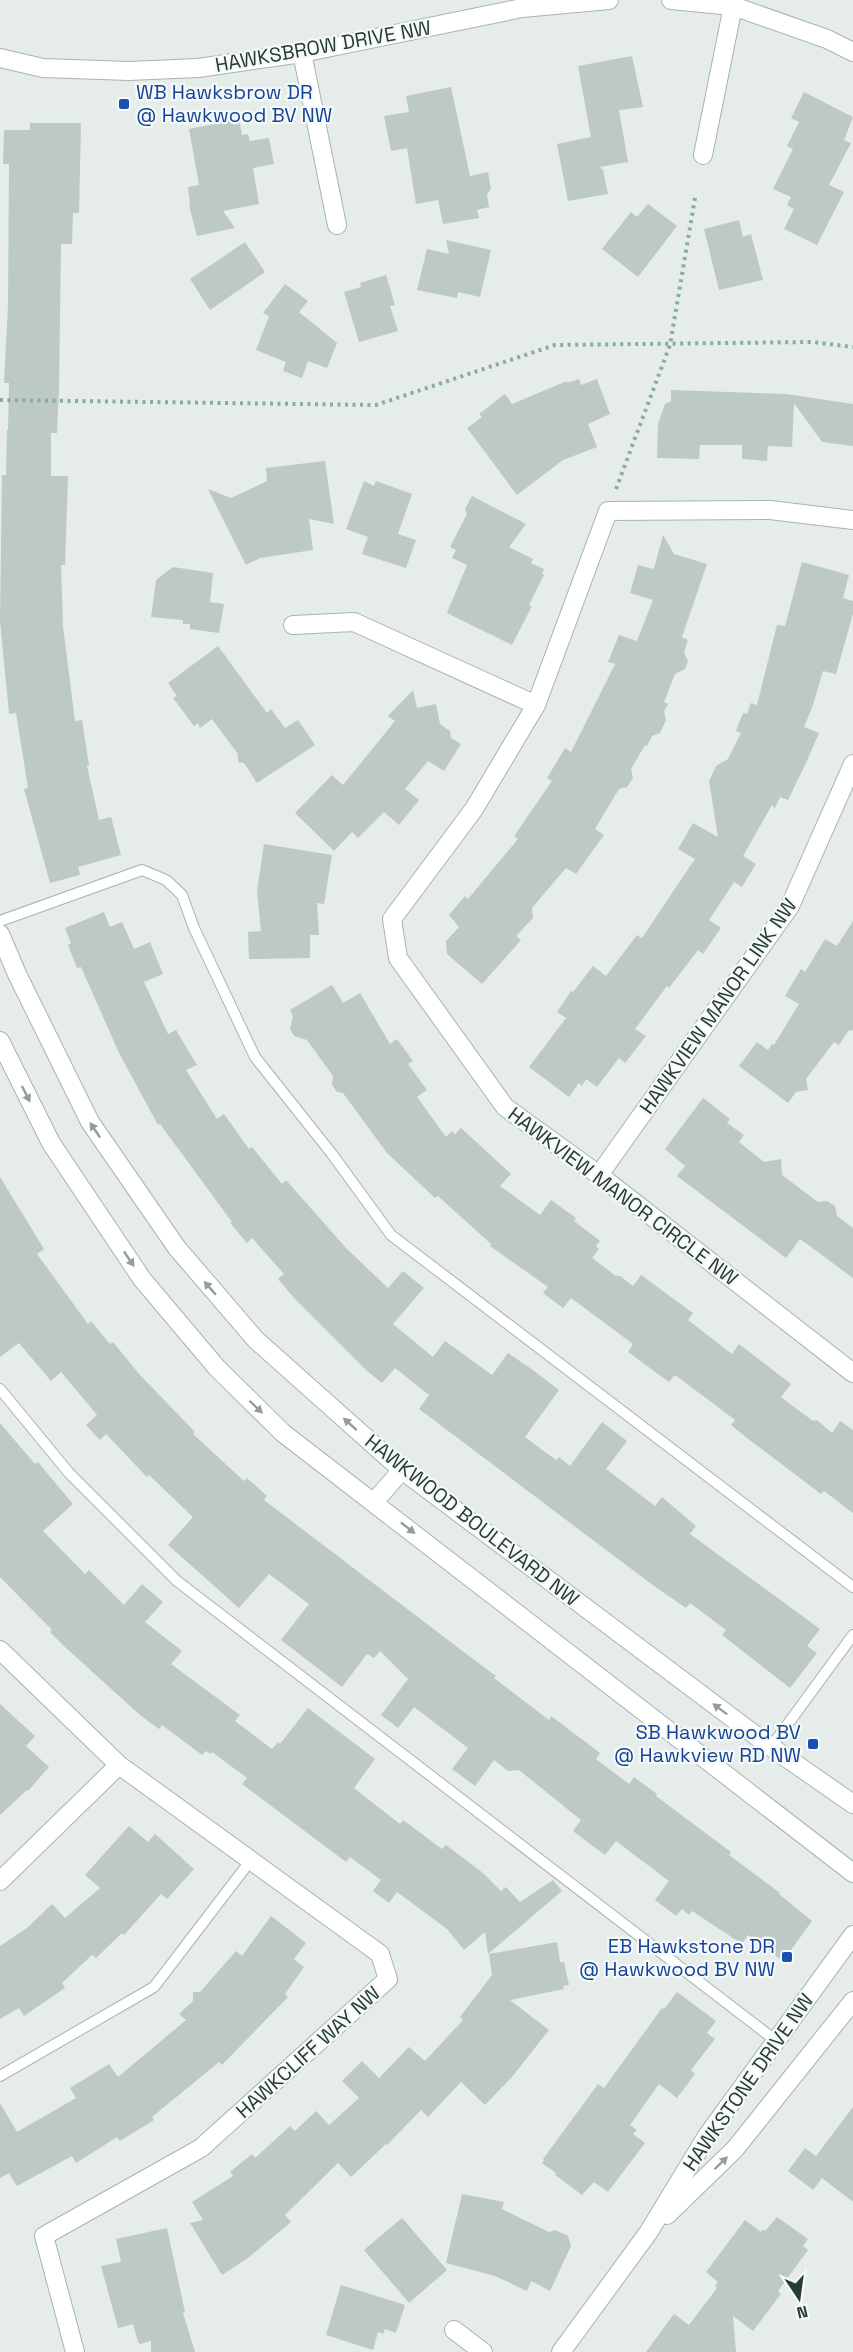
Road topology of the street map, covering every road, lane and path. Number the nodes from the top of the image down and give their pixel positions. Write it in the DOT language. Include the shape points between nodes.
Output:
graph roads {
  1 [pos="609,0"];
  2 [pos="671,0"];
  3 [pos="733,6"];
  4 [pos="853,52"];
  5 [pos="302,53"];
  6 [pos="0,58"];
  7 [pos="702,155"];
  8 [pos="695,198"];
  9 [pos="337,225"];
  10 [pos="670,345"];
  11 [pos="853,347"];
  12 [pos="0,400"];
  13 [pos="608,511"];
  14 [pos="853,520"];
  15 [pos="293,625"];
  16 [pos="536,705"];
  17 [pos="853,764"];
  18 [pos="0,921"];
  19 [pos="0,934"];
  20 [pos="0,1041"];
  21 [pos="599,1175"];
  22 [pos="853,1373"];
  23 [pos="0,1389"];
  24 [pos="402,1470"];
  25 [pos="374,1502"];
  26 [pos="853,1587"];
  27 [pos="853,1635"];
  28 [pos="0,1650"];
  29 [pos="771,1747"];
  30 [pos="119,1765"];
  31 [pos="853,1804"];
  32 [pos="251,1860"];
  33 [pos="853,1873"];
  34 [pos="0,1881"];
  35 [pos="853,1935"];
  36 [pos="853,2001"];
  37 [pos="775,2040"];
  38 [pos="0,2076"];
  39 [pos="648,2233"];
  40 [pos="454,2330"];
  41 [pos="75,2352"];
  42 [pos="483,2352"];
  43 [pos="561,2352"];
  1 -- 5 [label="street, HAWKSBROW DRIVE NW" via="522,8"];
  2 -- 3 [label="street"];
  3 -- 4 [label="street"];
  3 -- 7 [label="street"];
  5 -- 6 [label="street, HAWKSBROW DRIVE NW" via="198,68 129,71 43,68"];
  5 -- 9 [label="street"];
  8 -- 10 [label="path"];
  10 -- 11 [label="path" via="812,342"];
  10 -- 12 [label="path" via="555,345 376,405"];
  10 -- 13 [label="path"];
  13 -- 14 [label="street" via="770,510"];
  13 -- 16 [label="street, HAWKVIEW MANOR CIRCLE NW"];
  15 -- 16 [label="street" via="354,622"];
  16 -- 21 [label="street, HAWKVIEW MANOR CIRCLE NW" via="474,809 392,919 398,958 505,1107"];
  17 -- 21 [label="street, HAWKVIEW MANOR LINK NW" via="790,906"];
  18 -- 26 [label="lane" via="142,870 166,880 182,895 255,1057 391,1235"];
  24 -- 19 [label="street, HAWKWOOD BOULEVARD NW, one-way" via="255,1340 177,1248 90,1122"];
  20 -- 25 [label="street, one-way" via="51,1143 142,1279 217,1368 283,1433"];
  21 -- 22 [label="street, HAWKVIEW MANOR CIRCLE NW"];
  23 -- 37 [label="lane" via="69,1473 177,1581"];
  24 -- 25 [label="street"];
  29 -- 24 [label="street, HAWKWOOD BOULEVARD NW, one-way"];
  25 -- 33 [label="street, one-way"];
  27 -- 29 [label="lane"];
  28 -- 30 [label="street, HAWKCLIFF WAY NW"];
  29 -- 31 [label="street, HAWKWOOD BOULEVARD NW"];
  30 -- 32 [label="street, HAWKCLIFF WAY NW"];
  30 -- 34 [label="street"];
  32 -- 38 [label="lane" via="154,1987"];
  32 -- 41 [label="street, HAWKCLIFF WAY NW" via="380,1954 388,1979 201,2148 44,2236"];
  35 -- 37 [label="street, HAWKSTONE DRIVE NW"];
  39 -- 36 [label="street, HAWKSTONE DRIVE NW, one-way" via="735,2149"];
  37 -- 39 [label="street, HAWKSTONE DRIVE NW" via="707,2136"];
  39 -- 43 [label="street, HAWKSTONE DRIVE NW"];
  40 -- 42 [label="street"];
}
